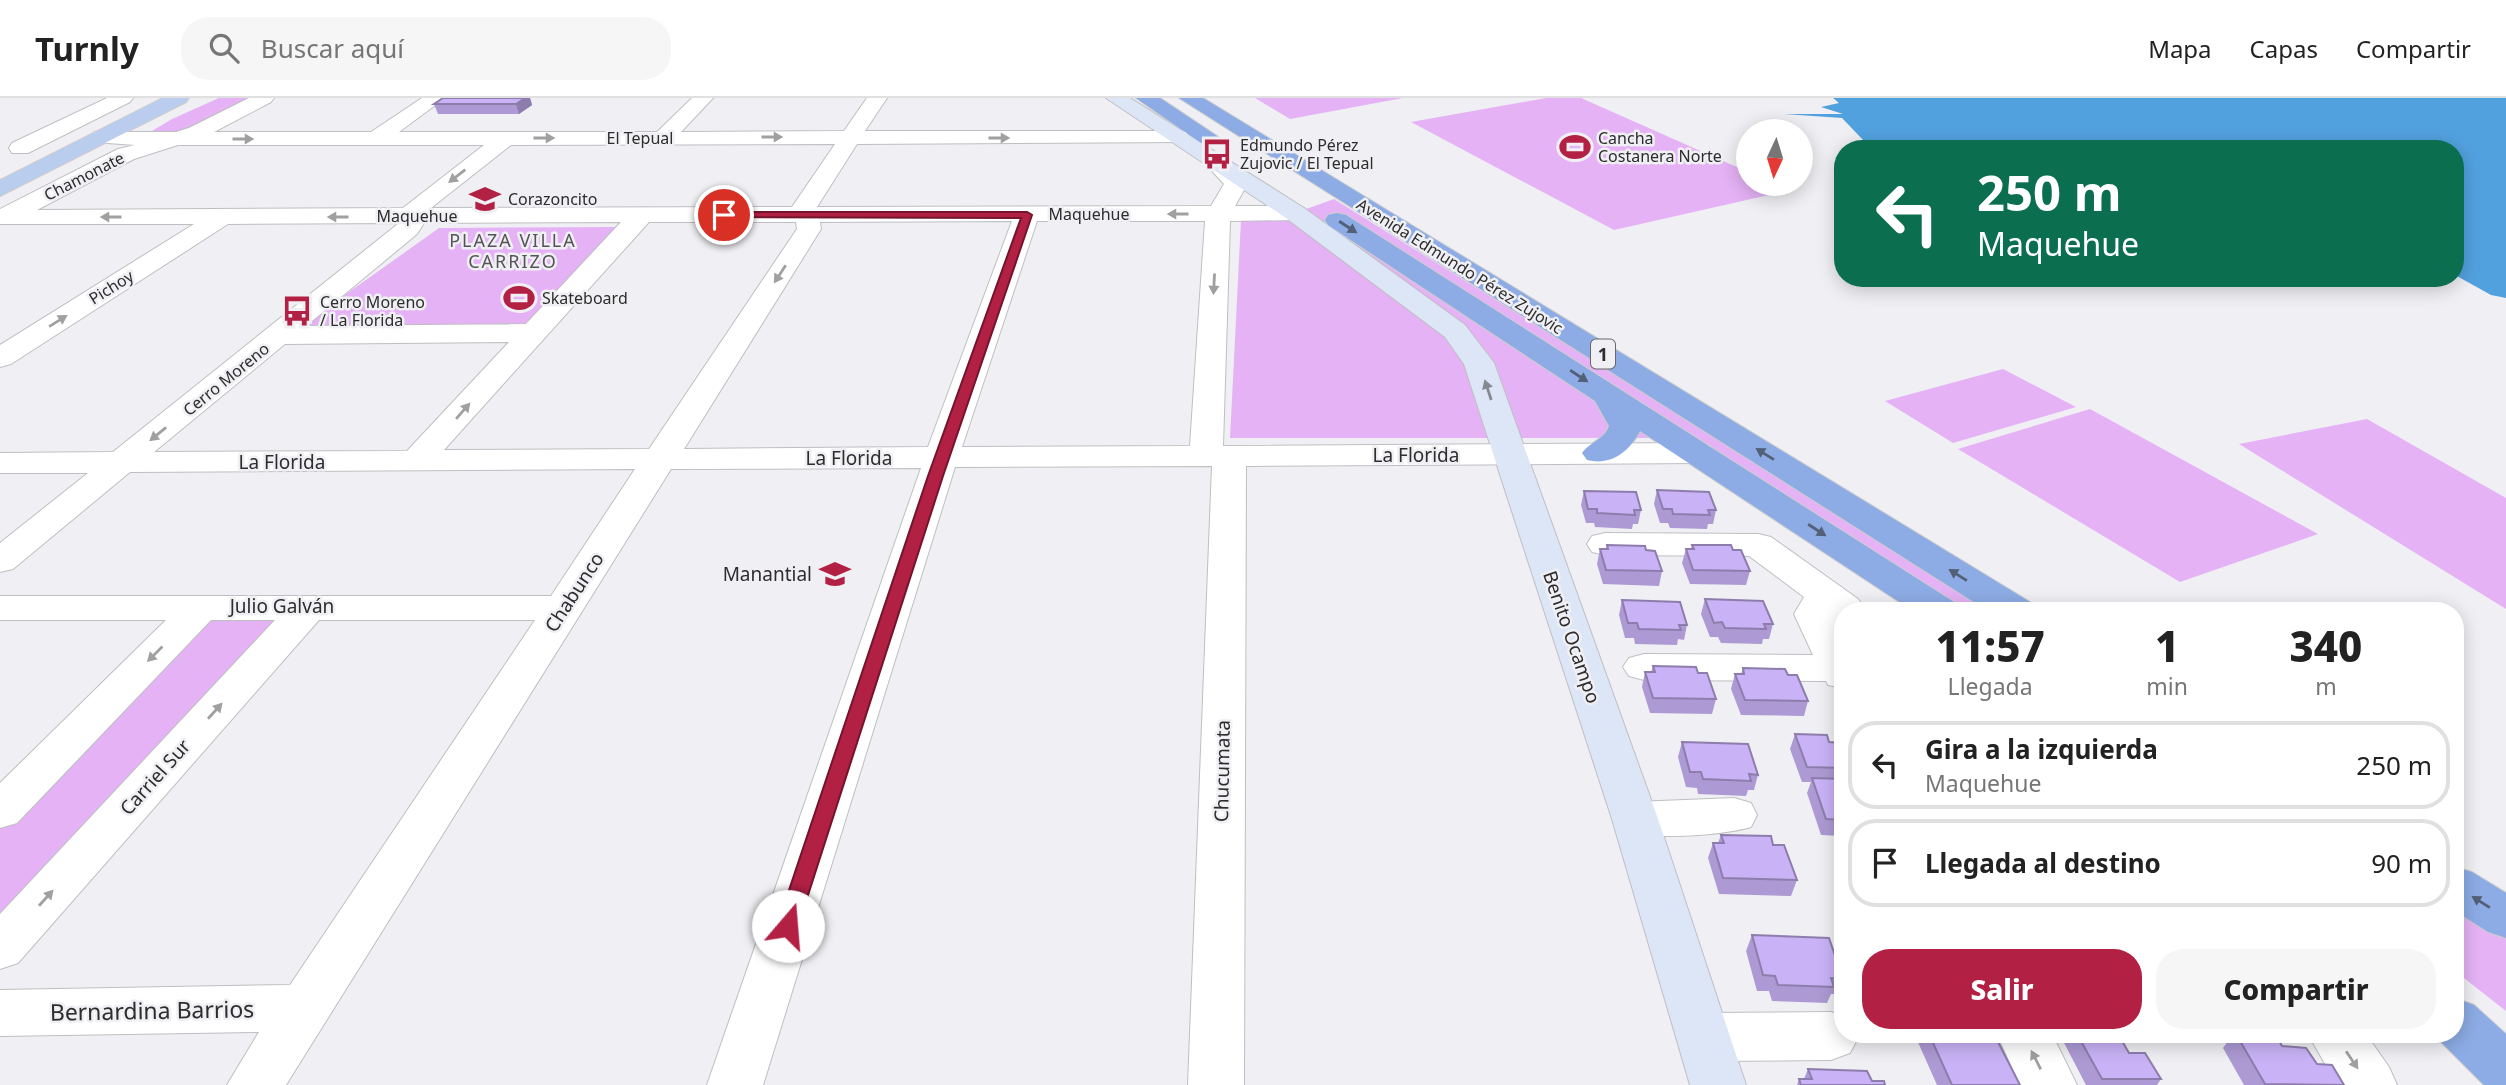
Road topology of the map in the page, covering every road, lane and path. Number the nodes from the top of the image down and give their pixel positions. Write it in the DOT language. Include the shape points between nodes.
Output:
graph roads {
  1 [pos="123,98"];
  2 [pos="147,98"];
  3 [pos="178,98"];
  4 [pos="264,98"];
  5 [pos="435,98"];
  6 [pos="703,98"];
  7 [pos="877,98"];
  8 [pos="1116,98"];
  9 [pos="1146,98"];
  10 [pos="1189,98"];
  11 [pos="99,130"];
  12 [pos="850,137"];
  13 [pos="1178,137"];
  14 [pos="506,138"];
  15 [pos="663,138"];
  16 [pos="172,139"];
  17 [pos="375,139"];
  18 [pos="10,148"];
  19 [pos="47,148"];
  20 [pos="1211,158"];
  21 [pos="0,172"];
  22 [pos="0,189"];
  23 [pos="1295,213"];
  24 [pos="1218,214"];
  25 [pos="807,215"];
  26 [pos="1027,215"];
  27 [pos="415,216"];
  28 [pos="641,216"];
  29 [pos="222,217"];
  30 [pos="1,218"];
  31 [pos="531,332"];
  32 [pos="280,335"];
  33 [pos="0,358"];
  34 [pos="1607,394"];
  35 [pos="1599,453"];
  36 [pos="1698,453"];
  37 [pos="1510,455"];
  38 [pos="1217,456"];
  39 [pos="942,458"];
  40 [pos="662,459"];
  41 [pos="416,461"];
  42 [pos="124,462"];
  43 [pos="0,463"];
  44 [pos="1605,544"];
  45 [pos="0,561"];
  46 [pos="1836,602"];
  47 [pos="1926,602"];
  48 [pos="2001,602"];
  49 [pos="203,606"];
  50 [pos="310,606"];
  51 [pos="1834,606"];
  52 [pos="0,608"];
  53 [pos="564,608"];
  54 [pos="1834,656"];
  55 [pos="1644,667"];
  56 [pos="1834,671"];
  57 [pos="0,811"];
  58 [pos="1734,815"];
  59 [pos="1635,818"];
  60 [pos="2464,892"];
  61 [pos="2506,918"];
  62 [pos="0,948"];
  63 [pos="2464,1000"];
  64 [pos="305,1007"];
  65 [pos="0,1013"];
  66 [pos="2464,1030"];
  67 [pos="2506,1034"];
  68 [pos="1831,1036"];
  69 [pos="2028,1043"];
  70 [pos="2341,1043"];
  71 [pos="1711,1061"];
  72 [pos="2506,1070"];
  73 [pos="255,1085"];
  74 [pos="735,1085"];
  75 [pos="1216,1085"];
  76 [pos="2049,1085"];
  77 [pos="2369,1085"];
  1 -- 18 [label="street"];
  2 -- 11 [label="main road"];
  3 -- 11 [label="main road"];
  4 -- 16 [label="street, Chamonate" via="217,124"];
  5 -- 17 [label="street"];
  6 -- 15 [label="street"];
  7 -- 12 [label="street, Chabunco"];
  8 -- 13 [label="street"];
  9 -- 34 [label="highway, Avenida Edmundo Pérez Zujovic / 1, one-way"];
  48 -- 10 [label="highway, Avenida Edmundo Pérez Zujovic / 1, one-way"];
  11 -- 16 [label="street, El Tepual"];
  11 -- 19 [label="main road"];
  11 -- 22 [label="main road"];
  12 -- 13 [label="street, El Tepual, one-way"];
  15 -- 12 [label="street, El Tepual, one-way"];
  12 -- 25 [label="street, Chabunco" via="805,205"];
  13 -- 20 [label="street"];
  14 -- 15 [label="street, El Tepual, one-way"];
  14 -- 17 [label="street, El Tepual"];
  14 -- 27 [label="street, Cerro Moreno, one-way" via="413,211"];
  16 -- 17 [label="street, El Tepual, one-way"];
  16 -- 30 [label="street, Chamonate" via="126,154"];
  18 -- 19 [label="street"];
  19 -- 21 [label="main road"];
  20 -- 23 [label="street"];
  20 -- 24 [label="street, Chucumata" via="1236,183"];
  23 -- 24 [label="street, Maquehue"];
  37 -- 23 [label="street, one-way" via="1479,363 1465,341"];
  24 -- 26 [label="street, Maquehue, one-way"];
  24 -- 38 [label="street, Chucumata, one-way"];
  25 -- 26 [label="street, Maquehue"];
  25 -- 28 [label="street, Maquehue"];
  25 -- 40 [label="street, Chabunco, one-way" via="809,229"];
  26 -- 39 [label="street"];
  27 -- 28 [label="street, Maquehue"];
  27 -- 29 [label="street, Maquehue, one-way"];
  27 -- 32 [label="street, Cerro Moreno" via="408,229"];
  28 -- 31 [label="street"];
  29 -- 30 [label="street, Maquehue, one-way"];
  33 -- 29 [label="street, Pichoy, one-way"];
  31 -- 32 [label="street"];
  41 -- 31 [label="street, one-way"];
  32 -- 42 [label="street, Cerro Moreno, one-way"];
  34 -- 35 [label="highway" via="1625,426 1617,441"];
  34 -- 36 [label="highway, Avenida Edmundo Pérez Zujovic / 1"];
  35 -- 36 [label="street, La Florida"];
  35 -- 37 [label="street, La Florida"];
  36 -- 47 [label="highway, Avenida Edmundo Pérez Zujovic / 1, one-way"];
  37 -- 38 [label="street, La Florida"];
  37 -- 59 [label="street, Benito Ocampo"];
  38 -- 39 [label="street, La Florida"];
  38 -- 75 [label="street, Chucumata"];
  39 -- 40 [label="street, La Florida"];
  39 -- 74 [label="street"];
  40 -- 41 [label="street, La Florida"];
  40 -- 53 [label="street, Chabunco"];
  41 -- 42 [label="street, La Florida"];
  42 -- 43 [label="street, La Florida"];
  42 -- 45 [label="street, Cerro Moreno"];
  44 -- 46 [label="street" via="1758,545"];
  49 -- 50 [label="street, Julio Galván"];
  49 -- 52 [label="street, Julio Galván"];
  49 -- 57 [label="street, one-way"];
  50 -- 53 [label="street, Julio Galván"];
  62 -- 50 [label="street, Carriel Sur, one-way"];
  51 -- 54 [label="street" via="1819,603 1814,614"];
  53 -- 64 [label="street, Chabunco"];
  55 -- 56 [label="street"];
  58 -- 59 [label="street"];
  59 -- 71 [label="street, Benito Ocampo"];
  61 -- 60 [label="highway, one-way"];
  63 -- 67 [label="highway"];
  64 -- 65 [label="street, Bernardina Barrios"];
  64 -- 73 [label="street, Chabunco"];
  66 -- 72 [label="highway"];
  68 -- 71 [label="street, Benito Ocampo"];
  76 -- 69 [label="street, one-way"];
  70 -- 77 [label="street, one-way"];
}
